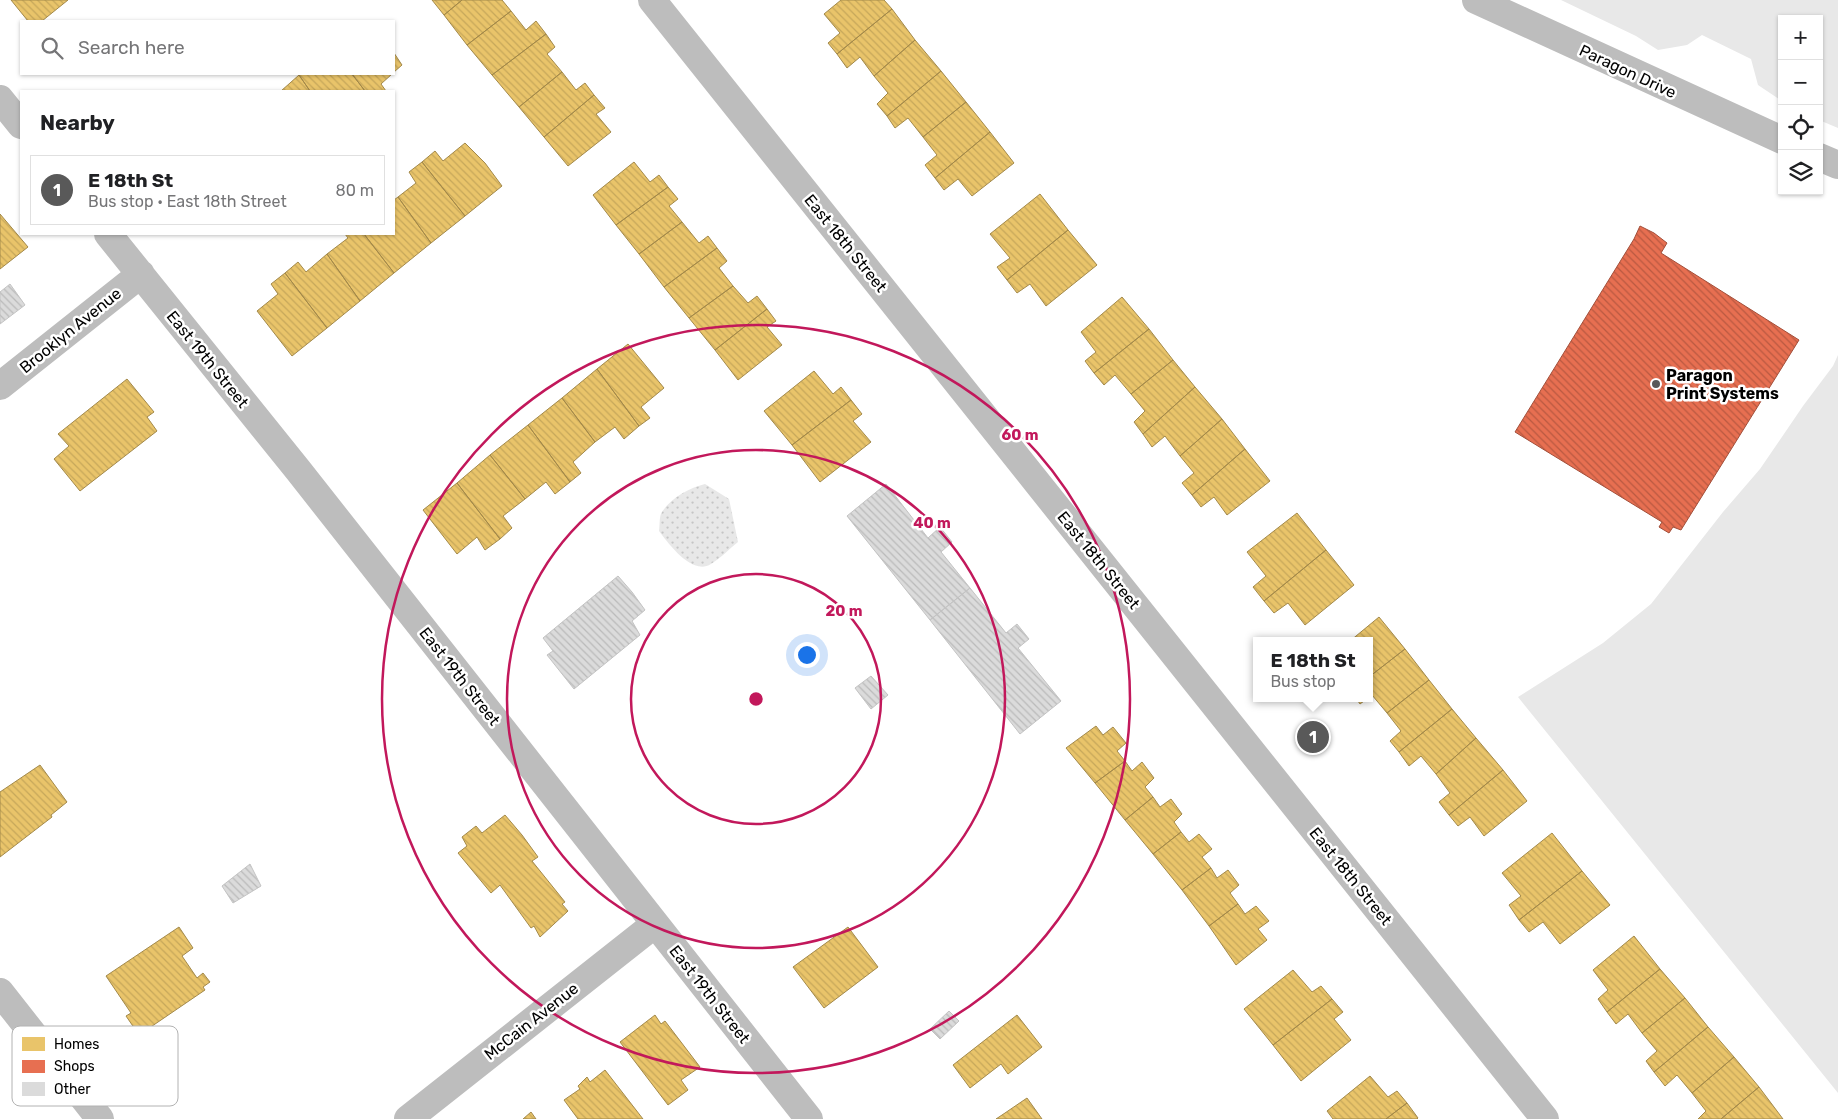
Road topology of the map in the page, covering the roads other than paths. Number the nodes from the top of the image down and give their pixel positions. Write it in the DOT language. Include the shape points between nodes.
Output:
graph roads {
  1 [pos="652,0"];
  2 [pos="1476,0"];
  3 [pos="0,99"];
  4 [pos="20,125"];
  5 [pos="1778,138"];
  6 [pos="1823,159"];
  7 [pos="1838,165"];
  8 [pos="109,235"];
  9 [pos="140,274"];
  10 [pos="0,386"];
  11 [pos="655,924"];
  12 [pos="0,992"];
  13 [pos="27,1026"];
  14 [pos="90,1106"];
  15 [pos="100,1119"];
  16 [pos="408,1119"];
  17 [pos="809,1119"];
  18 [pos="1545,1119"];
  1 -- 18 [label="street, East 18th Street"];
  2 -- 5 [label="street, Paragon Drive"];
  3 -- 4 [label="street"];
  6 -- 7 [label="street"];
  8 -- 9 [label="street, East 19th Street"];
  9 -- 10 [label="street, Brooklyn Avenue"];
  9 -- 11 [label="street, East 19th Street"];
  11 -- 16 [label="street, McCain Avenue"];
  11 -- 17 [label="street, East 19th Street"];
  12 -- 13 [label="street"];
  14 -- 15 [label="street"];
}
